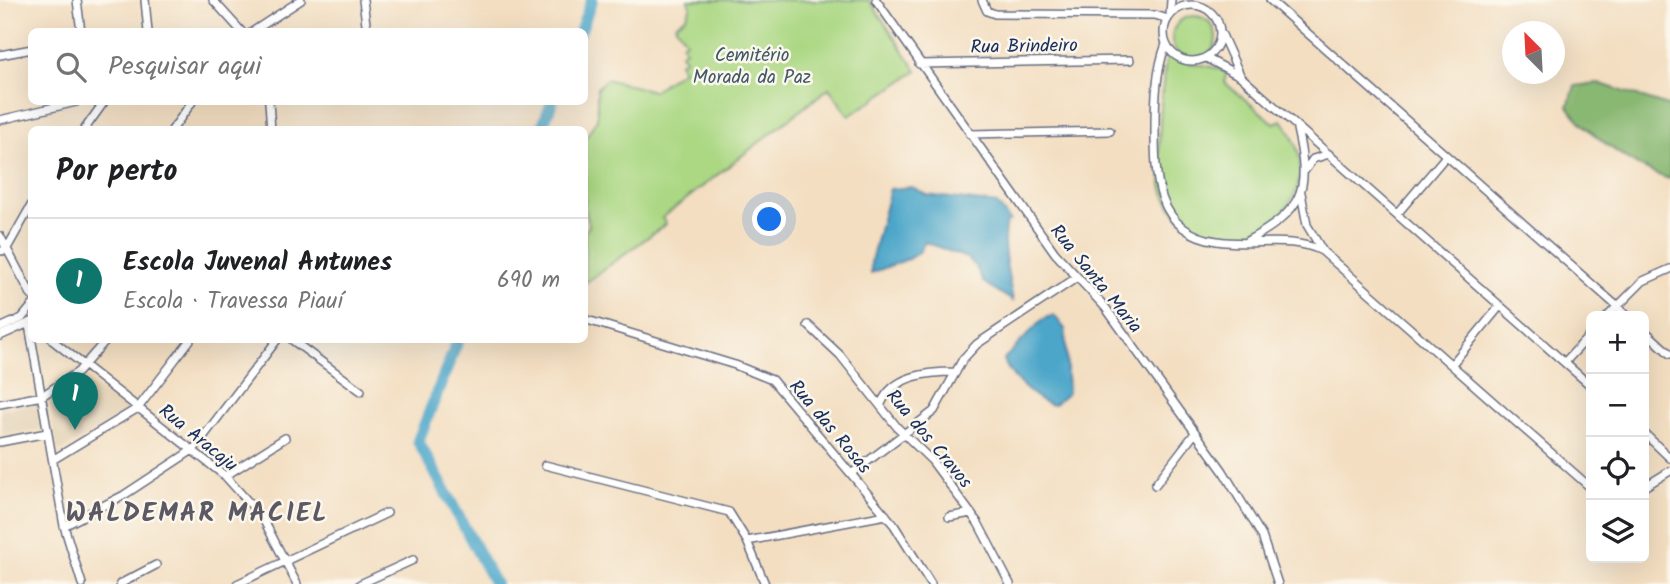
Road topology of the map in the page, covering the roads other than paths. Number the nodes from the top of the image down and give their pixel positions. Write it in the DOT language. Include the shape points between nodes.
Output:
graph roads {
  1 [pos="77,0"];
  2 [pos="145,0"];
  3 [pos="213,0"];
  4 [pos="302,0"];
  5 [pos="363,0"];
  6 [pos="876,0"];
  7 [pos="982,0"];
  8 [pos="1171,0"];
  9 [pos="1206,0"];
  10 [pos="1270,0"];
  11 [pos="1209,10"];
  12 [pos="1169,17"];
  13 [pos="80,28"];
  14 [pos="148,28"];
  15 [pos="238,28"];
  16 [pos="260,28"];
  17 [pos="367,28"];
  18 [pos="1221,33"];
  19 [pos="1166,44"];
  20 [pos="28,51"];
  21 [pos="0,55"];
  22 [pos="1206,58"];
  23 [pos="1130,60"];
  24 [pos="919,64"];
  25 [pos="1240,76"];
  26 [pos="63,105"];
  27 [pos="94,105"];
  28 [pos="102,105"];
  29 [pos="190,105"];
  30 [pos="269,105"];
  31 [pos="98,110"];
  32 [pos="0,120"];
  33 [pos="87,126"];
  34 [pos="175,126"];
  35 [pos="270,126"];
  36 [pos="1297,128"];
  37 [pos="1110,131"];
  38 [pos="970,134"];
  39 [pos="1329,154"];
  40 [pos="1446,156"];
  41 [pos="1306,170"];
  42 [pos="1301,192"];
  43 [pos="28,210"];
  44 [pos="1397,214"];
  45 [pos="0,236"];
  46 [pos="1247,242"];
  47 [pos="3,251"];
  48 [pos="1322,251"];
  49 [pos="1670,270"];
  50 [pos="1076,278"];
  51 [pos="28,290"];
  52 [pos="1500,306"];
  53 [pos="1617,306"];
  54 [pos="28,311"];
  55 [pos="1612,311"];
  56 [pos="1622,311"];
  57 [pos="22,318"];
  58 [pos="588,320"];
  59 [pos="28,322"];
  60 [pos="28,325"];
  61 [pos="808,325"];
  62 [pos="0,328"];
  63 [pos="1649,335"];
  64 [pos="0,336"];
  65 [pos="1586,339"];
  66 [pos="34,343"];
  67 [pos="56,343"];
  68 [pos="104,343"];
  69 [pos="188,343"];
  70 [pos="274,343"];
  71 [pos="296,343"];
  72 [pos="1670,354"];
  73 [pos="1565,362"];
  74 [pos="1452,364"];
  75 [pos="86,365"];
  76 [pos="956,372"];
  77 [pos="1586,381"];
  78 [pos="361,391"];
  79 [pos="43,396"];
  80 [pos="0,404"];
  81 [pos="881,404"];
  82 [pos="138,408"];
  83 [pos="47,433"];
  84 [pos="1195,433"];
  85 [pos="907,434"];
  86 [pos="1648,437"];
  87 [pos="285,438"];
  88 [pos="0,442"];
  89 [pos="194,449"];
  90 [pos="1670,457"];
  91 [pos="54,459"];
  92 [pos="545,465"];
  93 [pos="1670,471"];
  94 [pos="850,474"];
  95 [pos="225,476"];
  96 [pos="1586,484"];
  97 [pos="1649,484"];
  98 [pos="1156,485"];
  99 [pos="387,513"];
  100 [pos="971,513"];
  101 [pos="886,515"];
  102 [pos="949,517"];
  103 [pos="64,526"];
  104 [pos="747,541"];
  105 [pos="285,560"];
  106 [pos="413,560"];
  107 [pos="156,565"];
  108 [pos="82,584"];
  109 [pos="120,584"];
  110 [pos="237,584"];
  111 [pos="297,584"];
  112 [pos="360,584"];
  113 [pos="765,584"];
  114 [pos="931,584"];
  115 [pos="1010,584"];
  116 [pos="1278,584"];
  1 -- 13 [label="street"];
  2 -- 14 [label="street"];
  3 -- 15 [label="street"];
  4 -- 16 [label="street"];
  5 -- 17 [label="street"];
  6 -- 24 [label="street, Rua Santa Maria"];
  7 -- 12 [label="street" via="987,11 995,14"];
  8 -- 12 [label="street"];
  9 -- 11 [label="street"];
  10 -- 40 [label="street"];
  11 -- 12 [label="street" via="1192,5"];
  11 -- 18 [label="street"];
  12 -- 19 [label="street"];
  18 -- 22 [label="street" via="1217,47"];
  18 -- 25 [label="street"];
  19 -- 22 [label="street" via="1180,59"];
  19 -- 46 [label="street" via="1155,93 1158,191 1172,216 1192,232 1213,241"];
  20 -- 21 [label="street"];
  22 -- 25 [label="street"];
  23 -- 24 [label="street, Rua Brindeiro"];
  24 -- 38 [label="street, Rua Santa Maria"];
  25 -- 36 [label="street"];
  26 -- 32 [label="street"];
  27 -- 31 [label="street"];
  28 -- 31 [label="street"];
  29 -- 34 [label="street"];
  30 -- 35 [label="street"];
  31 -- 33 [label="street"];
  36 -- 39 [label="street"];
  36 -- 41 [label="street"];
  37 -- 38 [label="street"];
  38 -- 50 [label="street, Rua Santa Maria"];
  39 -- 41 [label="street" via="1313,159"];
  39 -- 44 [label="street"];
  40 -- 44 [label="street"];
  40 -- 53 [label="street"];
  41 -- 42 [label="street"];
  42 -- 46 [label="street" via="1274,225"];
  42 -- 48 [label="street" via="1307,225"];
  43 -- 47 [label="street"];
  44 -- 52 [label="street"];
  45 -- 47 [label="street"];
  46 -- 48 [label="street" via="1301,244"];
  47 -- 51 [label="street"];
  48 -- 74 [label="street"];
  49 -- 53 [label="street" via="1643,281"];
  50 -- 76 [label="street" via="985,338"];
  50 -- 84 [label="street, Rua Santa Maria" via="1105,307"];
  52 -- 73 [label="street"];
  52 -- 74 [label="street"];
  53 -- 55 [label="street"];
  53 -- 56 [label="street"];
  54 -- 57 [label="street"];
  57 -- 59 [label="street"];
  57 -- 62 [label="street"];
  58 -- 94 [label="street, Rua das Rosas" via="772,380"];
  60 -- 64 [label="street"];
  61 -- 81 [label="street, Rua dos Cravos"];
  63 -- 72 [label="street"];
  65 -- 73 [label="street"];
  66 -- 79 [label="street"];
  67 -- 75 [label="street, Rua Aracaju"];
  68 -- 75 [label="street"];
  69 -- 82 [label="street"];
  70 -- 89 [label="street"];
  71 -- 78 [label="street"];
  73 -- 77 [label="street"];
  74 -- 96 [label="street"];
  75 -- 79 [label="street"];
  75 -- 82 [label="street, Rua Aracaju"];
  76 -- 81 [label="street" via="909,379 890,390"];
  76 -- 85 [label="street" via="934,411"];
  79 -- 80 [label="street"];
  79 -- 83 [label="street"];
  81 -- 85 [label="street, Rua dos Cravos"];
  82 -- 89 [label="street, Rua Aracaju"];
  82 -- 91 [label="street"];
  83 -- 88 [label="street"];
  83 -- 91 [label="street"];
  84 -- 98 [label="street"];
  84 -- 116 [label="street, Rua Santa Maria" via="1241,497 1262,536"];
  85 -- 94 [label="street"];
  85 -- 100 [label="street, Rua dos Cravos"];
  86 -- 90 [label="street"];
  87 -- 95 [label="street"];
  89 -- 95 [label="street, Rua Aracaju"];
  89 -- 103 [label="street" via="133,490"];
  91 -- 103 [label="street"];
  92 -- 104 [label="street" via="724,510"];
  93 -- 97 [label="street"];
  94 -- 101 [label="street, Rua das Rosas"];
  95 -- 105 [label="street, Rua Aracaju" via="262,517"];
  99 -- 105 [label="street"];
  100 -- 102 [label="street"];
  100 -- 115 [label="street, Rua dos Cravos"];
  101 -- 104 [label="street"];
  101 -- 114 [label="street, Rua das Rosas"];
  103 -- 108 [label="street"];
  104 -- 113 [label="street"];
  105 -- 110 [label="street"];
  105 -- 111 [label="street, Rua Aracaju"];
  106 -- 112 [label="street"];
  107 -- 109 [label="street"];
}
